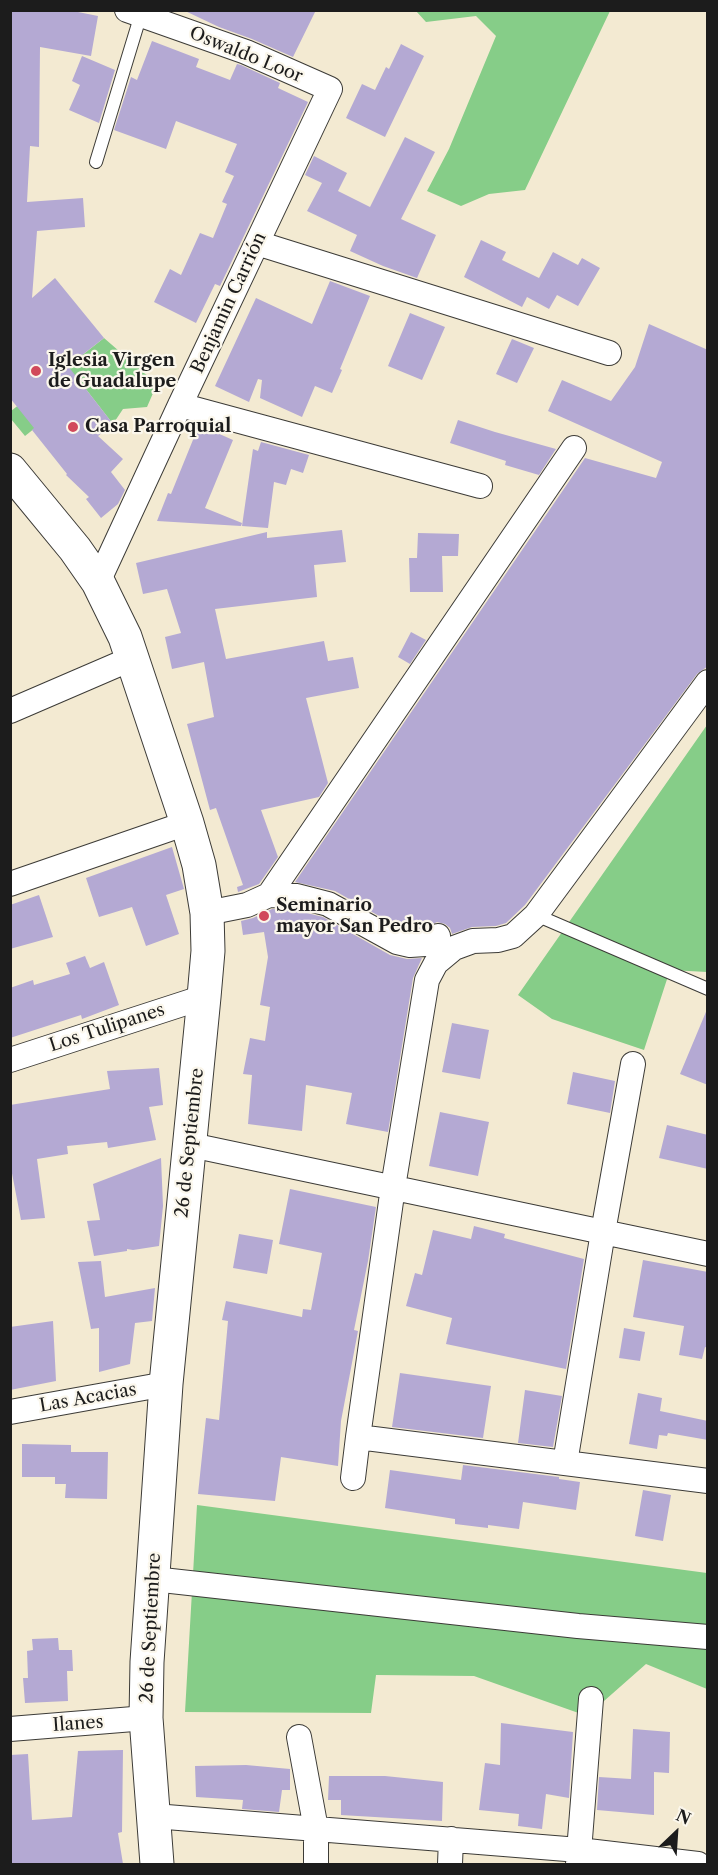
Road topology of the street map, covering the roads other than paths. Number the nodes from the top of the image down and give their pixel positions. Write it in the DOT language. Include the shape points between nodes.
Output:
graph roads {
  1 [pos="134,12"];
  2 [pos="330,89"];
  3 [pos="96,162"];
  4 [pos="257,243"];
  5 [pos="609,353"];
  6 [pos="180,405"];
  7 [pos="574,448"];
  8 [pos="10,470"];
  9 [pos="480,486"];
  10 [pos="98,582"];
  11 [pos="133,658"];
  12 [pos="708,682"];
  13 [pos="10,711"];
  14 [pos="187,823"];
  15 [pos="10,884"];
  16 [pos="269,895"];
  17 [pos="207,914"];
  18 [pos="536,915"];
  19 [pos="438,936"];
  20 [pos="708,989"];
  21 [pos="204,997"];
  22 [pos="10,1060"];
  23 [pos="633,1064"];
  24 [pos="191,1145"];
  25 [pos="393,1187"];
  26 [pos="603,1232"];
  27 [pos="708,1254"];
  28 [pos="166,1384"];
  29 [pos="10,1412"];
  30 [pos="357,1437"];
  31 [pos="566,1463"];
  32 [pos="353,1478"];
  33 [pos="708,1481"];
  34 [pos="153,1579"];
  35 [pos="708,1637"];
  36 [pos="591,1699"];
  37 [pos="146,1718"];
  38 [pos="10,1729"];
  39 [pos="299,1737"];
  40 [pos="154,1816"];
  41 [pos="316,1829"];
  42 [pos="451,1839"];
  43 [pos="579,1857"];
  44 [pos="157,1864"];
  45 [pos="316,1864"];
  46 [pos="450,1864"];
  47 [pos="698,1864"];
  1 -- 2 [label="street, Oswaldo Loor" via="246,52"];
  1 -- 3 [label="lane"];
  2 -- 4 [label="street, Benjamin Carrión"];
  4 -- 5 [label="street"];
  4 -- 6 [label="street, Benjamin Carrión"];
  6 -- 9 [label="street"];
  6 -- 10 [label="street, Benjamin Carrión"];
  7 -- 16 [label="street"];
  8 -- 10 [label="street, 26 de Septiembre"];
  10 -- 11 [label="street, 26 de Septiembre"];
  11 -- 13 [label="street"];
  11 -- 14 [label="street, 26 de Septiembre"];
  12 -- 18 [label="street"];
  14 -- 15 [label="street"];
  14 -- 17 [label="street, 26 de Septiembre"];
  16 -- 17 [label="street" via="247,905"];
  16 -- 19 [label="street" via="297,896 328,904 397,942 425,944"];
  17 -- 21 [label="street, 26 de Septiembre"];
  18 -- 20 [label="lane"];
  18 -- 25 [label="street" via="513,936 473,941 454,948 436,963 427,980"];
  21 -- 22 [label="street, Los Tulipanes"];
  21 -- 24 [label="street, 26 de Septiembre"];
  23 -- 26 [label="street"];
  24 -- 25 [label="street"];
  24 -- 28 [label="street, 26 de Septiembre"];
  25 -- 26 [label="street"];
  25 -- 30 [label="street"];
  26 -- 27 [label="street"];
  26 -- 31 [label="street"];
  28 -- 29 [label="street, Las Acacias"];
  28 -- 34 [label="street, 26 de Septiembre"];
  30 -- 31 [label="street"];
  30 -- 32 [label="street"];
  31 -- 33 [label="street"];
  34 -- 35 [label="street"];
  34 -- 37 [label="street, 26 de Septiembre"];
  36 -- 43 [label="street"];
  37 -- 38 [label="street, Ilanes"];
  37 -- 40 [label="street, 26 de Septiembre"];
  39 -- 41 [label="street"];
  40 -- 41 [label="street"];
  40 -- 44 [label="street, 26 de Septiembre"];
  41 -- 42 [label="street"];
  41 -- 45 [label="street"];
  42 -- 43 [label="street"];
  42 -- 46 [label="street"];
  43 -- 47 [label="street"];
}
